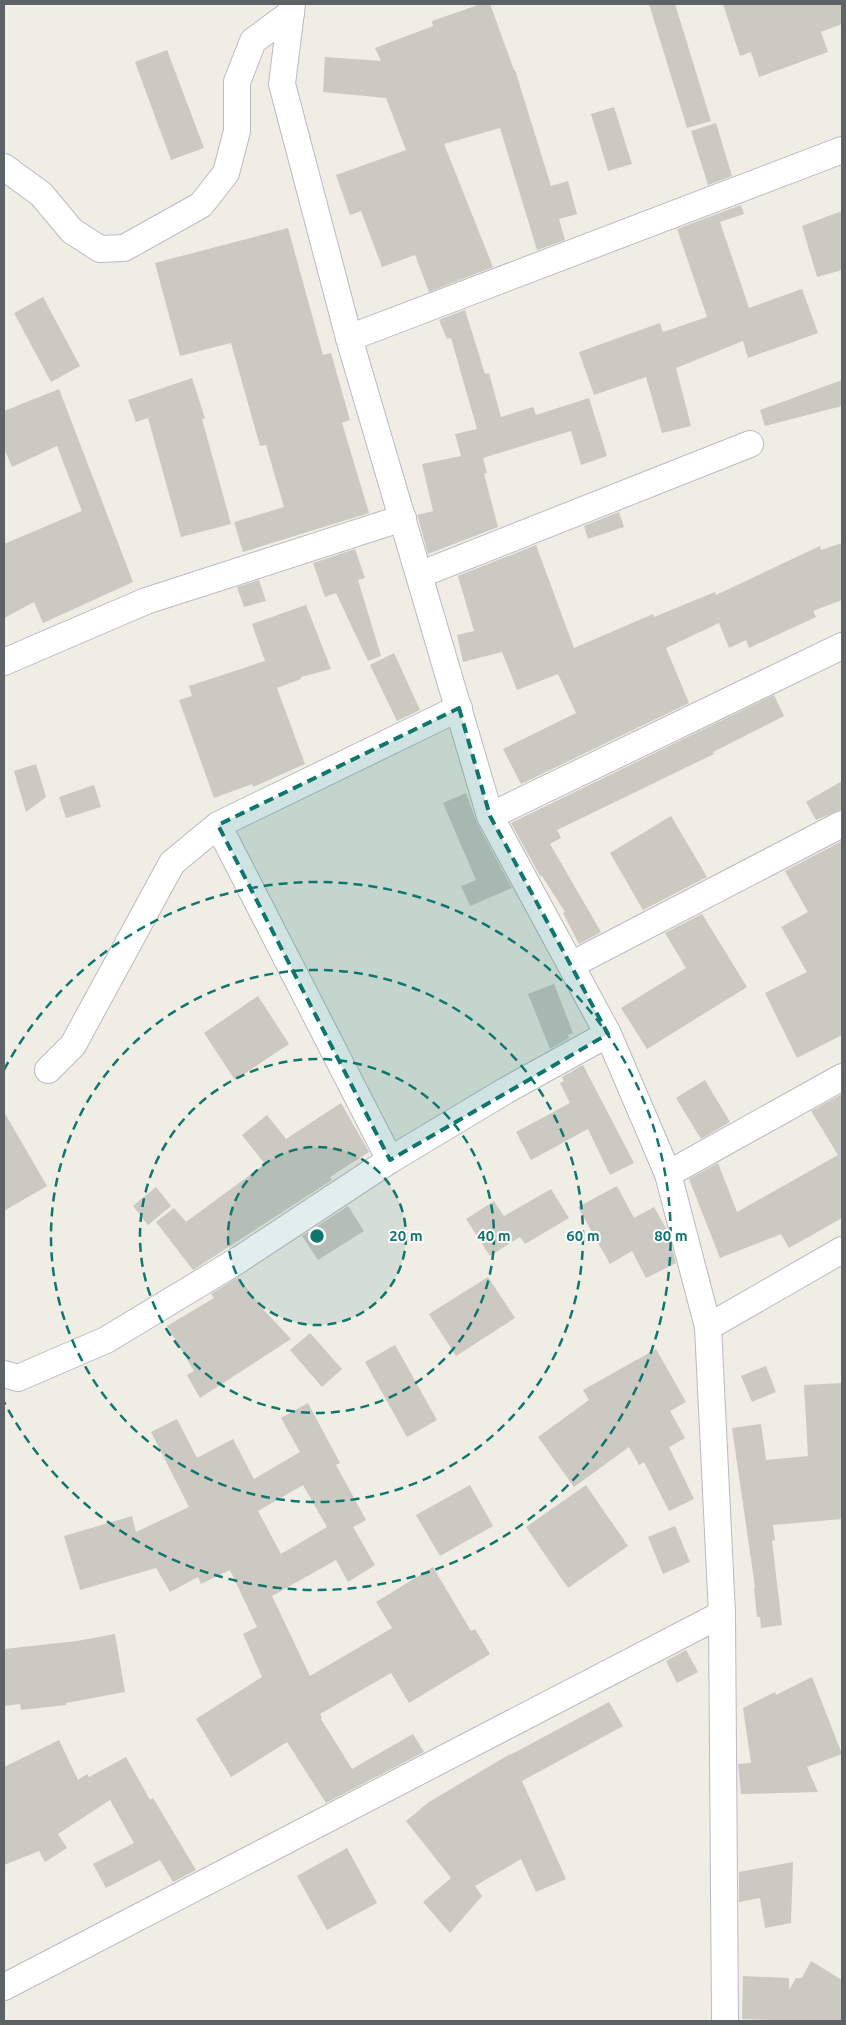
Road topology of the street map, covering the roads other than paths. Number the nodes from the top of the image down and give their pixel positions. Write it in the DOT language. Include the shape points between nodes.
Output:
graph roads {
  1 [pos="292,8"];
  2 [pos="842,150"];
  3 [pos="4,167"];
  4 [pos="348,338"];
  5 [pos="750,444"];
  6 [pos="403,518"];
  7 [pos="419,575"];
  8 [pos="842,646"];
  9 [pos="4,662"];
  10 [pos="458,708"];
  11 [pos="490,816"];
  12 [pos="842,824"];
  13 [pos="218,825"];
  14 [pos="571,965"];
  15 [pos="608,1034"];
  16 [pos="48,1070"];
  17 [pos="842,1076"];
  18 [pos="390,1160"];
  19 [pos="668,1174"];
  20 [pos="842,1250"];
  21 [pos="708,1327"];
  22 [pos="4,1374"];
  23 [pos="722,1614"];
  24 [pos="4,1987"];
  25 [pos="725,2021"];
  1 -- 3 [label="street" via="253,41 236,82 236,131 226,174 201,205 124,248 100,249 72,231 41,194"];
  1 -- 4 [label="street" via="282,84"];
  2 -- 4 [label="street"];
  4 -- 6 [label="street"];
  5 -- 7 [label="street"];
  6 -- 7 [label="street"];
  6 -- 9 [label="street" via="146,601"];
  7 -- 10 [label="street"];
  8 -- 11 [label="street"];
  10 -- 11 [label="street"];
  10 -- 13 [label="street"];
  11 -- 14 [label="street"];
  12 -- 14 [label="street"];
  13 -- 16 [label="street" via="172,863 73,1045"];
  13 -- 18 [label="street"];
  14 -- 15 [label="street"];
  15 -- 18 [label="street"];
  15 -- 19 [label="street"];
  17 -- 19 [label="street"];
  18 -- 22 [label="street" via="240,1259 106,1340 18,1378"];
  19 -- 21 [label="street"];
  20 -- 21 [label="street"];
  21 -- 23 [label="street"];
  23 -- 24 [label="street"];
  23 -- 25 [label="street"];
}
